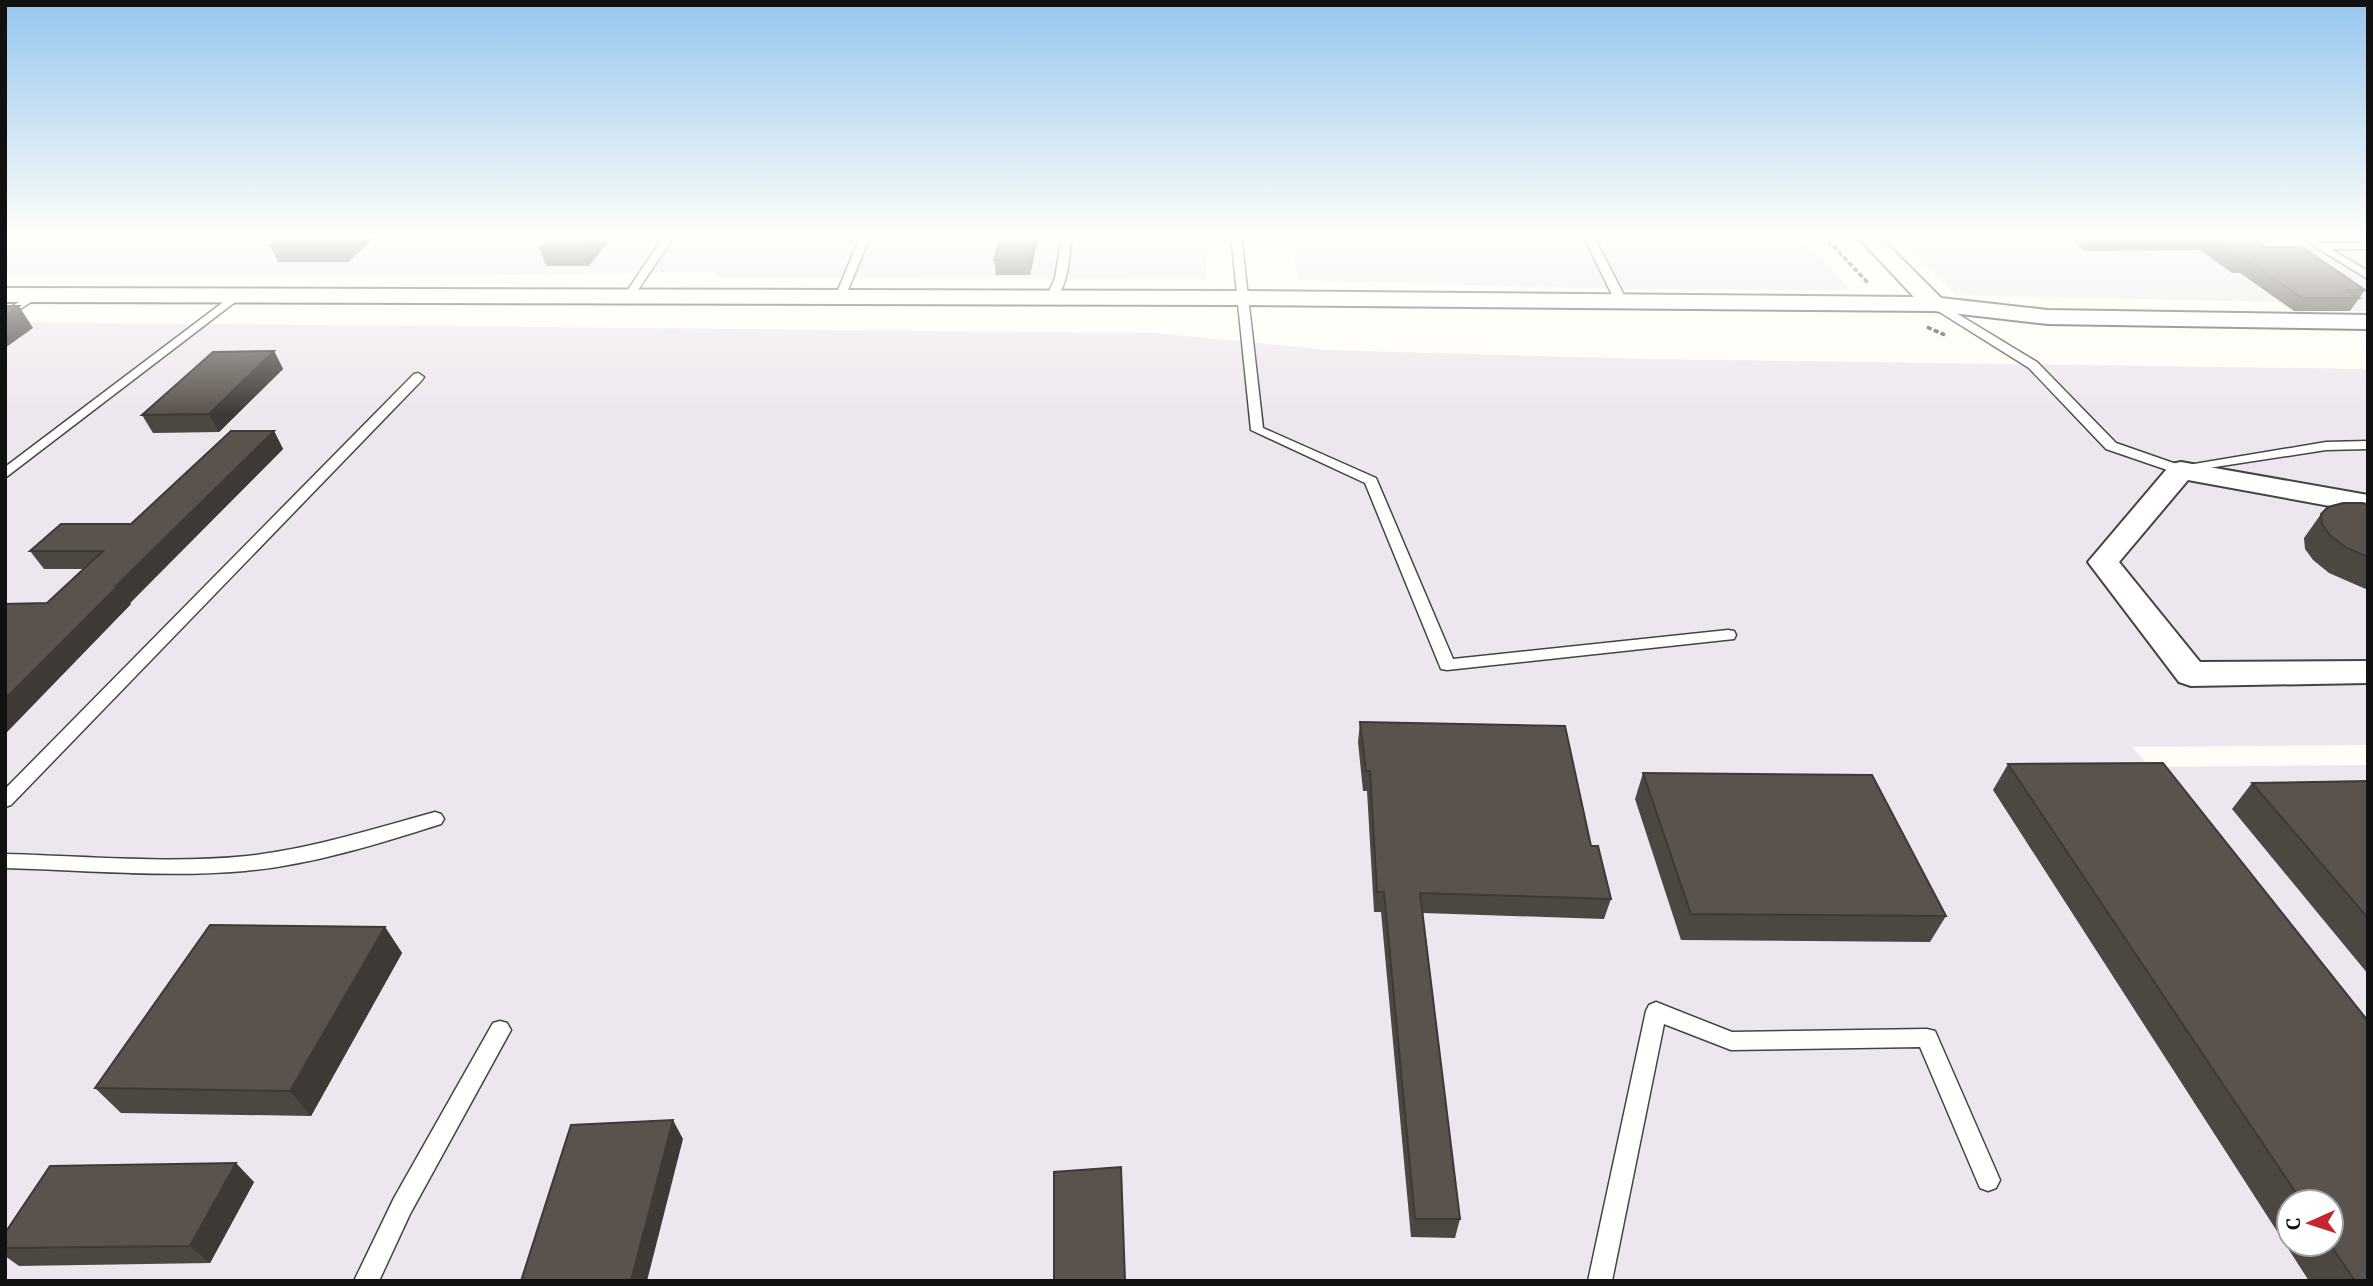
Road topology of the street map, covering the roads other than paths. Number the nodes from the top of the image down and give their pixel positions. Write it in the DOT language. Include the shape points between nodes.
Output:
graph roads {
  1 [pos="5,295"];
  2 [pos="1052,295"];
  3 [pos="1244,295"];
  4 [pos="1618,295"];
  5 [pos="1925,295"];
  6 [pos="34,296"];
  7 [pos="238,296"];
  8 [pos="628,297"];
  9 [pos="840,297"];
  10 [pos="1051,298"];
  11 [pos="1244,298"];
  12 [pos="1621,301"];
  13 [pos="1934,304"];
  14 [pos="5,316"];
  15 [pos="2368,322"];
  16 [pos="418,377"];
  17 [pos="2368,445"];
  18 [pos="2181,470"];
  19 [pos="5,474"];
  20 [pos="2368,504"];
  21 [pos="1728,635"];
  22 [pos="2368,672"];
  23 [pos="5,800"];
  24 [pos="435,819"];
  25 [pos="5,861"];
  26 [pos="500,1030"];
  27 [pos="1988,1180"];
  28 [pos="366,1281"];
  29 [pos="1600,1281"];
  1 -- 6 [label="street"];
  2 -- 10 [label="lane"];
  3 -- 11 [label="lane"];
  4 -- 12 [label="lane"];
  5 -- 13 [label="street"];
  6 -- 7 [label="street"];
  6 -- 14 [label="lane"];
  7 -- 8 [label="street"];
  7 -- 19 [label="lane"];
  8 -- 9 [label="street"];
  9 -- 10 [label="street"];
  10 -- 11 [label="street"];
  11 -- 12 [label="street"];
  11 -- 21 [label="lane" via="1257,430 1371,481 1447,665"];
  12 -- 13 [label="street"];
  13 -- 15 [label="street" via="2048,317"];
  13 -- 18 [label="lane" via="2033,365 2111,446"];
  16 -- 23 [label="lane"];
  17 -- 18 [label="lane" via="2326,446"];
  18 -- 20 [label="street"];
  18 -- 22 [label="street" via="2103,562 2191,674"];
  24 -- 25 [label="lane" via="308,853 247,863 170,866"];
  26 -- 28 [label="lane" via="402,1206"];
  27 -- 29 [label="lane" via="1927,1038 1731,1041 1656,1011"];
}
